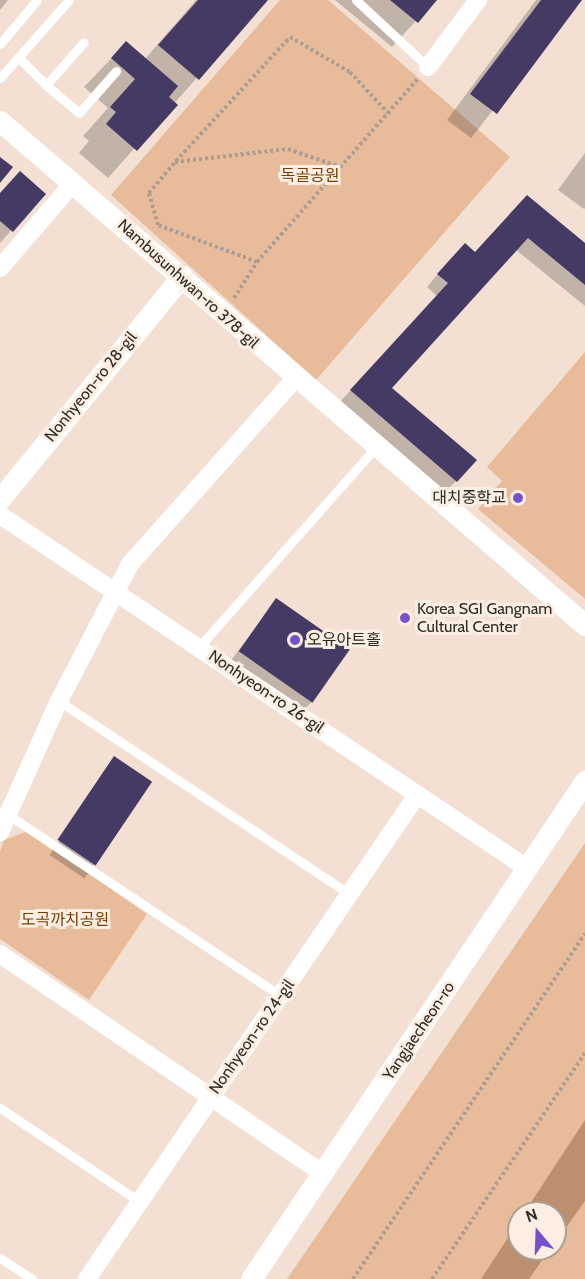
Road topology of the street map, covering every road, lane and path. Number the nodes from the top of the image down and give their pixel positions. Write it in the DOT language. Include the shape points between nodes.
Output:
graph roads {
  1 [pos="38,0"];
  2 [pos="69,0"];
  3 [pos="356,0"];
  4 [pos="478,0"];
  5 [pos="84,42"];
  6 [pos="0,44"];
  7 [pos="18,57"];
  8 [pos="428,67"];
  9 [pos="116,71"];
  10 [pos="0,78"];
  11 [pos="46,85"];
  12 [pos="388,113"];
  13 [pos="0,121"];
  14 [pos="175,162"];
  15 [pos="340,167"];
  16 [pos="73,183"];
  17 [pos="257,262"];
  18 [pos="0,268"];
  19 [pos="182,276"];
  20 [pos="224,313"];
  21 [pos="294,380"];
  22 [pos="376,447"];
  23 [pos="0,499"];
  24 [pos="0,515"];
  25 [pos="116,590"];
  26 [pos="585,625"];
  27 [pos="200,647"];
  28 [pos="59,701"];
  29 [pos="585,780"];
  30 [pos="417,795"];
  31 [pos="7,814"];
  32 [pos="0,832"];
  33 [pos="527,868"];
  34 [pos="350,894"];
  35 [pos="585,934"];
  36 [pos="0,954"];
  37 [pos="281,996"];
  38 [pos="585,1053"];
  39 [pos="212,1094"];
  40 [pos="0,1108"];
  41 [pos="324,1174"];
  42 [pos="139,1201"];
  43 [pos="0,1258"];
  44 [pos="32,1279"];
  45 [pos="87,1279"];
  46 [pos="251,1279"];
  47 [pos="353,1279"];
  48 [pos="432,1279"];
  1 -- 6 [label="lane"];
  2 -- 7 [label="lane"];
  3 -- 8 [label="lane"];
  4 -- 8 [label="street"];
  5 -- 11 [label="lane"];
  7 -- 10 [label="lane"];
  7 -- 11 [label="lane"];
  8 -- 12 [label="path"];
  9 -- 11 [label="lane" via="79,113"];
  12 -- 14 [label="path" via="350,72 290,37"];
  12 -- 15 [label="path"];
  13 -- 16 [label="street, Nambusunhwan-ro 378-gil"];
  14 -- 15 [label="path" via="288,148"];
  14 -- 17 [label="path" via="149,193 158,225"];
  15 -- 17 [label="path"];
  16 -- 18 [label="street"];
  16 -- 19 [label="street, Nambusunhwan-ro 378-gil"];
  17 -- 20 [label="path"];
  19 -- 20 [label="street, Nambusunhwan-ro 378-gil"];
  19 -- 23 [label="street, Nonhyeon-ro 28-gil"];
  20 -- 21 [label="street, Nambusunhwan-ro 378-gil"];
  21 -- 22 [label="street, Nambusunhwan-ro 378-gil"];
  21 -- 25 [label="street" via="130,564"];
  22 -- 26 [label="street, Nambusunhwan-ro 378-gil"];
  22 -- 27 [label="lane"];
  24 -- 25 [label="street, Nonhyeon-ro 26-gil"];
  25 -- 27 [label="street, Nonhyeon-ro 26-gil"];
  25 -- 28 [label="street"];
  27 -- 30 [label="street, Nonhyeon-ro 26-gil"];
  28 -- 31 [label="street"];
  28 -- 34 [label="lane"];
  29 -- 33 [label="street, Yangjaecheon-ro"];
  30 -- 33 [label="street, Nonhyeon-ro 26-gil"];
  30 -- 34 [label="street, Nonhyeon-ro 24-gil"];
  31 -- 32 [label="street"];
  31 -- 37 [label="lane"];
  33 -- 41 [label="street, Yangjaecheon-ro"];
  34 -- 37 [label="street, Nonhyeon-ro 24-gil"];
  35 -- 47 [label="path"];
  36 -- 39 [label="street"];
  37 -- 39 [label="street, Nonhyeon-ro 24-gil"];
  38 -- 48 [label="path"];
  39 -- 41 [label="street"];
  39 -- 42 [label="street, Nonhyeon-ro 24-gil"];
  40 -- 42 [label="lane"];
  41 -- 46 [label="street, Yangjaecheon-ro"];
  42 -- 45 [label="street, Nonhyeon-ro 24-gil"];
  43 -- 44 [label="lane"];
}
